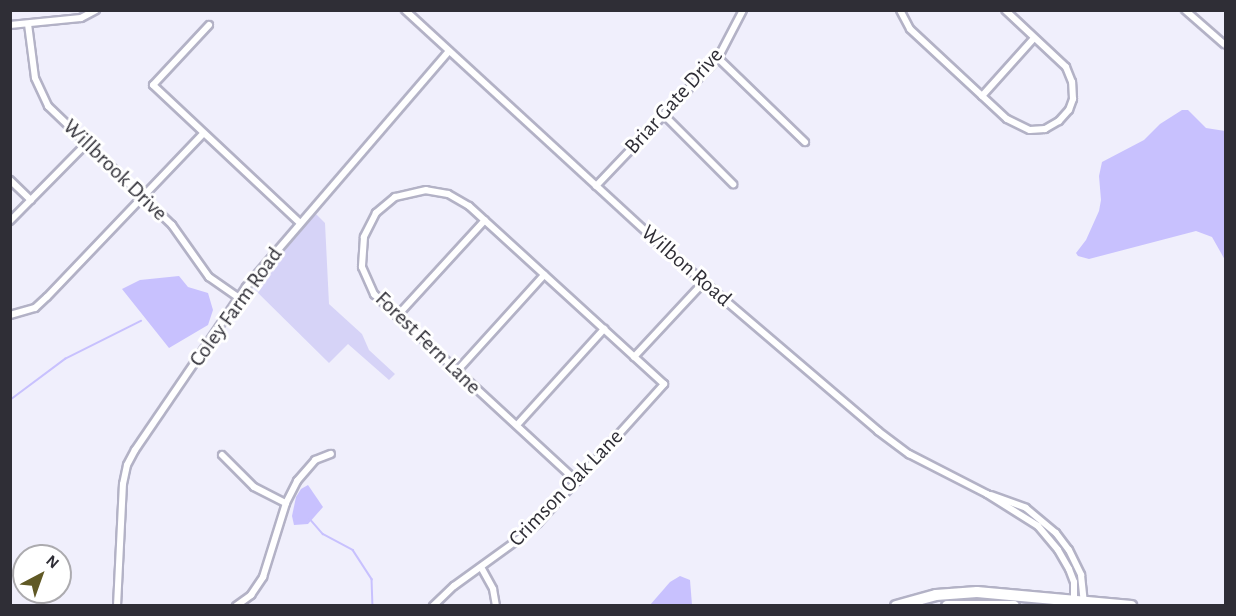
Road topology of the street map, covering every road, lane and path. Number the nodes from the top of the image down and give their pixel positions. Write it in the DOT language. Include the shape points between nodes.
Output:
graph roads {
  1 [pos="96,10"];
  2 [pos="405,10"];
  3 [pos="743,10"];
  4 [pos="900,10"];
  5 [pos="1005,10"];
  6 [pos="1185,10"];
  7 [pos="27,24"];
  8 [pos="10,25"];
  9 [pos="209,25"];
  10 [pos="1034,38"];
  11 [pos="1224,44"];
  12 [pos="449,51"];
  13 [pos="718,58"];
  14 [pos="982,96"];
  15 [pos="664,115"];
  16 [pos="203,134"];
  17 [pos="805,142"];
  18 [pos="86,144"];
  19 [pos="10,180"];
  20 [pos="733,184"];
  21 [pos="596,186"];
  22 [pos="143,198"];
  23 [pos="31,200"];
  24 [pos="485,220"];
  25 [pos="10,221"];
  26 [pos="300,223"];
  27 [pos="544,274"];
  28 [pos="704,282"];
  29 [pos="238,297"];
  30 [pos="10,315"];
  31 [pos="397,316"];
  32 [pos="604,329"];
  33 [pos="634,357"];
  34 [pos="457,371"];
  35 [pos="664,384"];
  36 [pos="517,425"];
  37 [pos="331,454"];
  38 [pos="222,455"];
  39 [pos="577,481"];
  40 [pos="286,503"];
  41 [pos="481,567"];
  42 [pos="1079,603"];
  43 [pos="117,606"];
  44 [pos="236,606"];
  45 [pos="433,606"];
  46 [pos="496,606"];
  47 [pos="896,606"];
  48 [pos="947,606"];
  49 [pos="1014,606"];
  50 [pos="1131,606"];
  1 -- 7 [label="street" via="81,18"];
  2 -- 12 [label="street, Wilbon Road"];
  3 -- 13 [label="street, Briar Gate Drive"];
  4 -- 14 [label="street" via="910,29"];
  5 -- 10 [label="street"];
  6 -- 11 [label="street"];
  7 -- 8 [label="street"];
  7 -- 18 [label="street, Willbrook Drive" via="35,78 48,106"];
  9 -- 16 [label="street" via="153,86"];
  10 -- 14 [label="street"];
  10 -- 14 [label="street" via="1066,67 1072,82 1069,110 1045,129 1030,130 1007,119"];
  12 -- 21 [label="street, Wilbon Road"];
  12 -- 26 [label="street, Coley Farm Road"];
  13 -- 15 [label="street, Briar Gate Drive"];
  13 -- 17 [label="street"];
  15 -- 20 [label="street"];
  15 -- 21 [label="street, Briar Gate Drive"];
  16 -- 22 [label="street"];
  16 -- 26 [label="street"];
  18 -- 22 [label="street, Willbrook Drive"];
  18 -- 23 [label="street"];
  19 -- 23 [label="street"];
  21 -- 28 [label="street, Wilbon Road"];
  22 -- 29 [label="street, Willbrook Drive" via="178,232 209,277"];
  22 -- 30 [label="street" via="35,308"];
  23 -- 25 [label="street"];
  24 -- 27 [label="street, Forest Fern Lane"];
  24 -- 31 [label="street"];
  24 -- 31 [label="street, Forest Fern Lane" via="459,199 426,190 395,197 376,213 364,237 362,267 374,294"];
  26 -- 29 [label="street, Coley Farm Road"];
  27 -- 32 [label="street, Forest Fern Lane"];
  27 -- 34 [label="street"];
  28 -- 33 [label="street"];
  28 -- 42 [label="street, Wilbon Road" via="897,446 987,494 1026,508 1056,533 1083,583"];
  29 -- 43 [label="street, Coley Farm Road" via="127,465"];
  31 -- 34 [label="street, Forest Fern Lane"];
  32 -- 33 [label="street, Forest Fern Lane"];
  32 -- 36 [label="street"];
  33 -- 35 [label="street, Forest Fern Lane"];
  34 -- 36 [label="street, Forest Fern Lane"];
  35 -- 39 [label="street, Crimson Oak Lane"];
  36 -- 39 [label="street, Forest Fern Lane"];
  37 -- 40 [label="street" via="309,465"];
  38 -- 40 [label="street" via="254,487"];
  39 -- 41 [label="street, Crimson Oak Lane" via="524,536"];
  40 -- 44 [label="street" via="263,577 251,595"];
  41 -- 45 [label="street, Crimson Oak Lane"];
  41 -- 46 [label="street" via="493,589"];
  42 -- 47 [label="highway" via="966,592"];
  42 -- 50 [label="highway"];
  48 -- 49 [label="highway"];
}
